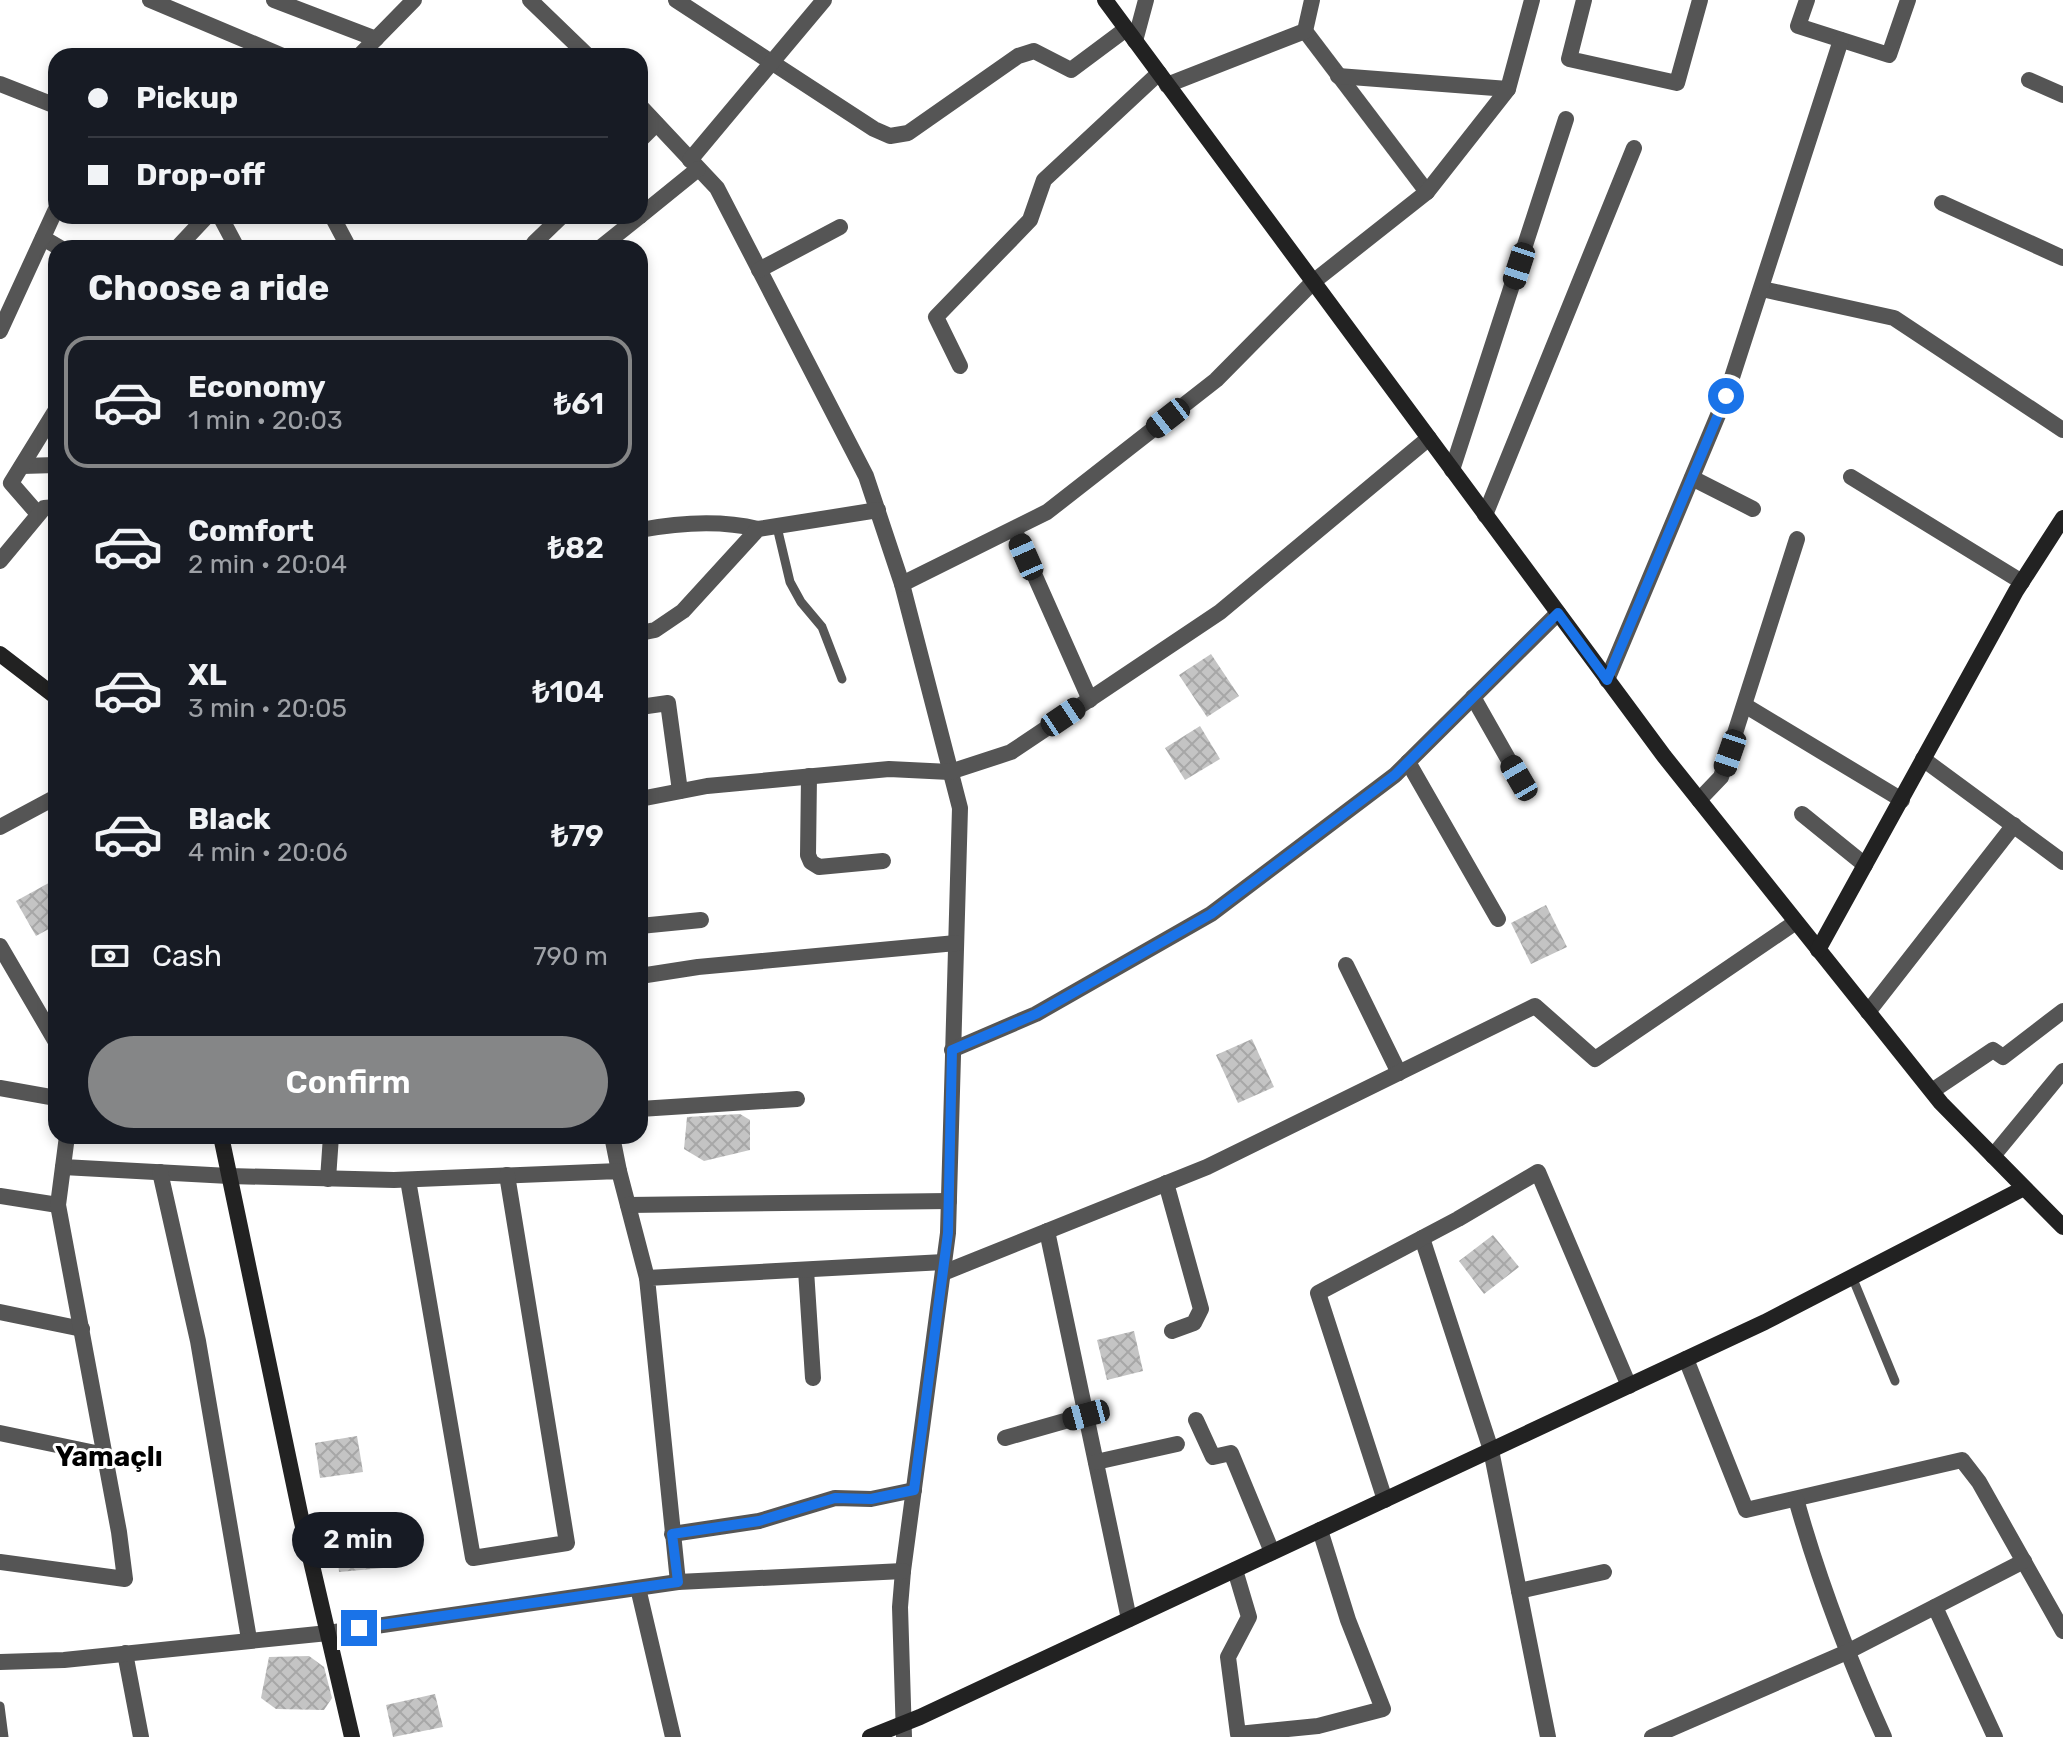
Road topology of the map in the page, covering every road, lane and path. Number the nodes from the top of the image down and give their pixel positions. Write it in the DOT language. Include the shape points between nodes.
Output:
graph roads {
  1 [pos="150,0"];
  2 [pos="274,0"];
  3 [pos="414,0"];
  4 [pos="530,0"];
  5 [pos="676,0"];
  6 [pos="824,0"];
  7 [pos="1105,0"];
  8 [pos="1146,0"];
  9 [pos="1312,0"];
  10 [pos="1532,0"];
  11 [pos="1584,0"];
  12 [pos="1700,0"];
  13 [pos="1807,0"];
  14 [pos="1908,0"];
  15 [pos="1305,31"];
  16 [pos="1131,35"];
  17 [pos="376,39"];
  18 [pos="1841,40"];
  19 [pos="264,48"];
  20 [pos="367,48"];
  21 [pos="578,48"];
  22 [pos="771,63"];
  23 [pos="1338,76"];
  24 [pos="1163,79"];
  25 [pos="2029,80"];
  26 [pos="0,84"];
  27 [pos="1508,89"];
  28 [pos="2063,95"];
  29 [pos="48,103"];
  30 [pos="648,115"];
  31 [pos="1566,119"];
  32 [pos="656,124"];
  33 [pos="648,132"];
  34 [pos="1634,148"];
  35 [pos="694,164"];
  36 [pos="1427,192"];
  37 [pos="1942,203"];
  38 [pos="648,208"];
  39 [pos="49,224"];
  40 [pos="200,224"];
  41 [pos="554,224"];
  42 [pos="630,224"];
  43 [pos="840,227"];
  44 [pos="43,238"];
  45 [pos="184,240"];
  46 [pos="537,240"];
  47 [pos="610,240"];
  48 [pos="48,241"];
  49 [pos="2063,258"];
  50 [pos="759,270"];
  51 [pos="1313,282"];
  52 [pos="1762,289"];
  53 [pos="4,314"];
  54 [pos="0,331"];
  55 [pos="960,366"];
  56 [pos="48,423"];
  57 [pos="2063,430"];
  58 [pos="1429,438"];
  59 [pos="48,465"];
  60 [pos="22,466"];
  61 [pos="1452,470"];
  62 [pos="1851,477"];
  63 [pos="1692,478"];
  64 [pos="48,508"];
  65 [pos="1753,509"];
  66 [pos="878,510"];
  67 [pos="38,514"];
  68 [pos="1485,515"];
  69 [pos="2063,518"];
  70 [pos="777,527"];
  71 [pos="648,528"];
  72 [pos="758,529"];
  73 [pos="1014,529"];
  74 [pos="1797,539"];
  75 [pos="0,561"];
  76 [pos="2022,582"];
  77 [pos="902,584"];
  78 [pos="1558,613"];
  79 [pos="648,631"];
  80 [pos="0,654"];
  81 [pos="842,679"];
  82 [pos="1607,680"];
  83 [pos="48,691"];
  84 [pos="1473,697"];
  85 [pos="1090,700"];
  86 [pos="648,706"];
  87 [pos="1746,706"];
  88 [pos="1923,759"];
  89 [pos="1408,762"];
  90 [pos="950,772"];
  91 [pos="809,776"];
  92 [pos="1519,778"];
  93 [pos="680,791"];
  94 [pos="648,797"];
  95 [pos="1699,800"];
  96 [pos="1902,800"];
  97 [pos="48,801"];
  98 [pos="1802,814"];
  99 [pos="2014,825"];
  100 [pos="0,827"];
  101 [pos="883,861"];
  102 [pos="2063,862"];
  103 [pos="1865,865"];
  104 [pos="1498,919"];
  105 [pos="701,920"];
  106 [pos="1796,922"];
  107 [pos="648,925"];
  108 [pos="956,943"];
  109 [pos="0,946"];
  110 [pos="1818,950"];
  111 [pos="1346,965"];
  112 [pos="648,975"];
  113 [pos="2063,1011"];
  114 [pos="1868,1012"];
  115 [pos="48,1028"];
  116 [pos="952,1050"];
  117 [pos="2063,1071"];
  118 [pos="1399,1073"];
  119 [pos="0,1088"];
  120 [pos="1932,1091"];
  121 [pos="48,1097"];
  122 [pos="797,1099"];
  123 [pos="648,1108"];
  124 [pos="66,1144"];
  125 [pos="223,1144"];
  126 [pos="330,1144"];
  127 [pos="614,1144"];
  128 [pos="1993,1156"];
  129 [pos="63,1167"];
  130 [pos="619,1171"];
  131 [pos="160,1172"];
  132 [pos="507,1175"];
  133 [pos="229,1176"];
  134 [pos="328,1179"];
  135 [pos="408,1180"];
  136 [pos="1166,1183"];
  137 [pos="2024,1188"];
  138 [pos="0,1196"];
  139 [pos="949,1201"];
  140 [pos="58,1205"];
  141 [pos="628,1205"];
  142 [pos="2063,1227"];
  143 [pos="1047,1231"];
  144 [pos="1422,1238"];
  145 [pos="943,1268"];
  146 [pos="806,1270"];
  147 [pos="647,1278"];
  148 [pos="1853,1279"];
  149 [pos="0,1312"];
  150 [pos="82,1329"];
  151 [pos="1172,1331"];
  152 [pos="1686,1359"];
  153 [pos="813,1378"];
  154 [pos="1895,1381"];
  155 [pos="1629,1386"];
  156 [pos="1086,1415"];
  157 [pos="1196,1420"];
  158 [pos="0,1433"];
  159 [pos="1005,1438"];
  160 [pos="1177,1444"];
  161 [pos="1491,1450"];
  162 [pos="105,1455"];
  163 [pos="1096,1462"];
  164 [pos="914,1490"];
  165 [pos="1796,1499"];
  166 [pos="1385,1500"];
  167 [pos="1320,1530"];
  168 [pos="672,1534"];
  169 [pos="1272,1552"];
  170 [pos="2024,1561"];
  171 [pos="0,1562"];
  172 [pos="1235,1570"];
  173 [pos="903,1571"];
  174 [pos="1604,1572"];
  175 [pos="678,1582"];
  176 [pos="638,1588"];
  177 [pos="1519,1591"];
  178 [pos="1935,1607"];
  179 [pos="2058,1612"];
  180 [pos="1129,1619"];
  181 [pos="2063,1631"];
  182 [pos="328,1633"];
  183 [pos="249,1639"];
  184 [pos="1847,1652"];
  185 [pos="125,1653"];
  186 [pos="0,1662"];
  187 [pos="0,1706"];
  188 [pos="904,1730"];
  189 [pos="1295,1733"];
  190 [pos="4,1737"];
  191 [pos="141,1737"];
  192 [pos="352,1737"];
  193 [pos="673,1737"];
  194 [pos="870,1737"];
  195 [pos="1548,1737"];
  196 [pos="1652,1737"];
  197 [pos="1884,1737"];
  198 [pos="1995,1737"];
  1 -- 19 [label="street"];
  2 -- 17 [label="street"];
  3 -- 17 [label="street"];
  4 -- 21 [label="street"];
  5 -- 22 [label="street"];
  6 -- 22 [label="street"];
  7 -- 16 [label="main road"];
  8 -- 16 [label="street"];
  9 -- 15 [label="street"];
  10 -- 27 [label="street"];
  11 -- 12 [label="street" via="1569,59 1677,83"];
  13 -- 18 [label="street" via="1798,26"];
  14 -- 18 [label="street" via="1889,55"];
  15 -- 23 [label="street"];
  15 -- 24 [label="street"];
  16 -- 22 [label="street" via="1071,70 1034,51 1018,56 908,133 890,136"];
  16 -- 24 [label="main road"];
  17 -- 20 [label="street"];
  18 -- 52 [label="street"];
  22 -- 35 [label="street"];
  23 -- 27 [label="street"];
  23 -- 36 [label="street"];
  24 -- 51 [label="main road"];
  24 -- 55 [label="street" via="1044,180 1030,220 936,317"];
  25 -- 28 [label="street"];
  26 -- 29 [label="street"];
  27 -- 36 [label="street"];
  30 -- 32 [label="street"];
  31 -- 61 [label="street"];
  32 -- 33 [label="street"];
  32 -- 35 [label="street"];
  34 -- 68 [label="street"];
  35 -- 38 [label="street"];
  35 -- 50 [label="street" via="717,188"];
  36 -- 51 [label="street"];
  37 -- 49 [label="street"];
  39 -- 44 [label="street"];
  40 -- 45 [label="street"];
  41 -- 46 [label="street"];
  42 -- 47 [label="street"];
  43 -- 50 [label="street"];
  44 -- 48 [label="street"];
  44 -- 53 [label="street"];
  50 -- 66 [label="street" via="866,476"];
  51 -- 58 [label="main road"];
  51 -- 73 [label="street" via="1216,380 1047,512"];
  52 -- 57 [label="street" via="1894,318"];
  52 -- 63 [label="street"];
  53 -- 54 [label="street"];
  56 -- 60 [label="street"];
  58 -- 61 [label="main road"];
  58 -- 85 [label="street" via="1220,612"];
  59 -- 60 [label="street"];
  60 -- 67 [label="street" via="11,483"];
  61 -- 68 [label="main road"];
  62 -- 76 [label="street"];
  63 -- 65 [label="street"];
  63 -- 82 [label="street"];
  64 -- 67 [label="street"];
  66 -- 70 [label="street"];
  66 -- 77 [label="street"];
  67 -- 75 [label="street"];
  68 -- 78 [label="main road"];
  69 -- 76 [label="main road"];
  70 -- 72 [label="street"];
  70 -- 81 [label="lane" via="790,582 822,627"];
  71 -- 72 [label="street" via="668,524"];
  72 -- 79 [label="street" via="683,611"];
  73 -- 77 [label="street"];
  73 -- 85 [label="street"];
  74 -- 87 [label="street"];
  76 -- 88 [label="main road"];
  77 -- 90 [label="street"];
  78 -- 82 [label="main road"];
  78 -- 84 [label="street"];
  80 -- 83 [label="main road"];
  82 -- 95 [label="main road"];
  84 -- 89 [label="street"];
  84 -- 92 [label="street"];
  85 -- 90 [label="street" via="1011,752"];
  86 -- 93 [label="street" via="668,703"];
  87 -- 95 [label="street" via="1721,777"];
  87 -- 96 [label="street"];
  88 -- 96 [label="main road"];
  88 -- 99 [label="street"];
  89 -- 104 [label="street"];
  89 -- 116 [label="street" via="1211,914 1036,1014"];
  90 -- 91 [label="street" via="889,769"];
  90 -- 108 [label="street" via="960,808"];
  91 -- 93 [label="street"];
  91 -- 101 [label="street" via="811,862 819,867"];
  93 -- 94 [label="street"];
  95 -- 106 [label="main road"];
  96 -- 103 [label="main road"];
  97 -- 100 [label="street"];
  98 -- 103 [label="street"];
  99 -- 102 [label="street"];
  99 -- 114 [label="street"];
  103 -- 110 [label="main road"];
  105 -- 107 [label="street"];
  106 -- 110 [label="main road"];
  106 -- 118 [label="street" via="1595,1059 1535,1006"];
  108 -- 112 [label="street"];
  108 -- 116 [label="street"];
  109 -- 115 [label="street"];
  110 -- 114 [label="main road"];
  111 -- 118 [label="street"];
  113 -- 120 [label="street" via="2003,1057 1993,1050"];
  114 -- 120 [label="main road"];
  116 -- 139 [label="street"];
  117 -- 128 [label="street"];
  118 -- 136 [label="street"];
  119 -- 121 [label="street"];
  120 -- 128 [label="main road"];
  122 -- 123 [label="street"];
  124 -- 129 [label="street"];
  125 -- 133 [label="main road"];
  126 -- 134 [label="street"];
  127 -- 130 [label="street"];
  128 -- 137 [label="main road"];
  129 -- 131 [label="street"];
  129 -- 140 [label="street"];
  130 -- 132 [label="street"];
  130 -- 141 [label="street"];
  131 -- 133 [label="street"];
  131 -- 183 [label="street" via="198,1341"];
  132 -- 135 [label="street"];
  132 -- 135 [label="street" via="567,1543 473,1558"];
  133 -- 134 [label="street"];
  133 -- 182 [label="main road"];
  134 -- 135 [label="street"];
  136 -- 143 [label="street"];
  136 -- 151 [label="street" via="1201,1309 1194,1323"];
  137 -- 142 [label="main road"];
  137 -- 148 [label="main road"];
  138 -- 140 [label="street"];
  139 -- 141 [label="street"];
  139 -- 145 [label="street"];
  140 -- 150 [label="street"];
  141 -- 147 [label="street"];
  143 -- 145 [label="street"];
  143 -- 156 [label="street"];
  144 -- 155 [label="street" via="1538,1172"];
  144 -- 161 [label="street"];
  144 -- 166 [label="street" via="1318,1293"];
  145 -- 146 [label="street"];
  145 -- 164 [label="street"];
  146 -- 147 [label="street"];
  146 -- 153 [label="street"];
  147 -- 168 [label="street"];
  148 -- 152 [label="main road"];
  148 -- 154 [label="lane"];
  149 -- 150 [label="street"];
  150 -- 162 [label="street"];
  152 -- 155 [label="main road"];
  152 -- 165 [label="street" via="1746,1510"];
  155 -- 161 [label="main road"];
  156 -- 159 [label="street"];
  156 -- 163 [label="street"];
  157 -- 169 [label="street" via="1213,1457 1231,1453"];
  158 -- 162 [label="street"];
  160 -- 163 [label="street"];
  161 -- 166 [label="main road"];
  161 -- 177 [label="street"];
  162 -- 171 [label="street" via="125,1579"];
  163 -- 180 [label="street"];
  164 -- 168 [label="street" via="871,1499 835,1498 759,1521"];
  164 -- 173 [label="street"];
  165 -- 170 [label="street" via="1962,1460"];
  165 -- 184 [label="street"];
  166 -- 167 [label="main road"];
  167 -- 169 [label="main road"];
  167 -- 189 [label="street" via="1383,1709"];
  168 -- 175 [label="street"];
  169 -- 172 [label="main road"];
  170 -- 178 [label="street"];
  170 -- 179 [label="street"];
  172 -- 180 [label="main road"];
  172 -- 189 [label="street" via="1249,1617 1228,1657 1238,1734"];
  173 -- 175 [label="street"];
  173 -- 188 [label="street"];
  174 -- 177 [label="street"];
  175 -- 176 [label="street"];
  176 -- 182 [label="street"];
  176 -- 193 [label="street"];
  177 -- 195 [label="street"];
  178 -- 184 [label="street"];
  178 -- 198 [label="street"];
  179 -- 181 [label="street"];
  180 -- 188 [label="main road"];
  182 -- 183 [label="street"];
  182 -- 192 [label="main road"];
  183 -- 185 [label="street"];
  184 -- 196 [label="street"];
  184 -- 197 [label="street"];
  185 -- 186 [label="street"];
  185 -- 191 [label="street"];
  187 -- 190 [label="lane"];
  188 -- 194 [label="main road"];
}
